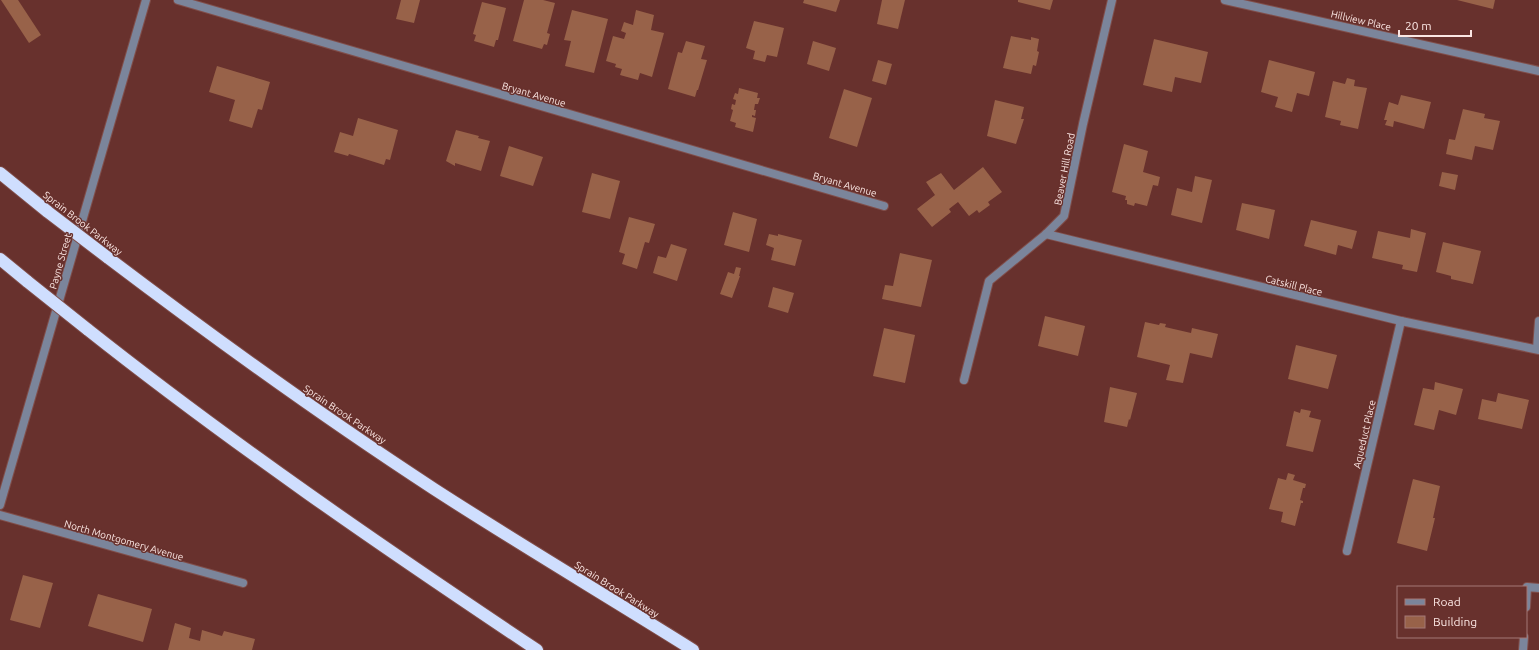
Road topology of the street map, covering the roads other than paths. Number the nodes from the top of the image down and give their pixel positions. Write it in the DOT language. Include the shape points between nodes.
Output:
graph roads {
  1 [pos="146,0"];
  2 [pos="178,0"];
  3 [pos="1112,0"];
  4 [pos="1225,0"];
  5 [pos="1539,71"];
  6 [pos="0,173"];
  7 [pos="884,206"];
  8 [pos="1046,234"];
  9 [pos="0,259"];
  10 [pos="1401,321"];
  11 [pos="1539,321"];
  12 [pos="1538,350"];
  13 [pos="964,380"];
  14 [pos="0,505"];
  15 [pos="0,515"];
  16 [pos="1347,551"];
  17 [pos="243,583"];
  18 [pos="1527,587"];
  19 [pos="1539,588"];
  20 [pos="1524,638"];
  21 [pos="537,650"];
  22 [pos="693,650"];
  23 [pos="1523,650"];
  1 -- 14 [label="street, Payne Street"];
  2 -- 7 [label="street, Bryant Avenue"];
  3 -- 8 [label="street, Beaver Hill Road" via="1064,216"];
  4 -- 5 [label="street, Hillview Place"];
  6 -- 22 [label="highway, Sprain Brook Parkway, bridge" via="230,349 499,530"];
  8 -- 10 [label="street, Catskill Place"];
  8 -- 13 [label="street, Beaver Hill Road" via="989,281"];
  9 -- 21 [label="highway, bridge" via="136,368 257,458"];
  10 -- 12 [label="street, Catskill Place"];
  10 -- 16 [label="street, Aqueduct Place"];
  11 -- 12 [label="street"];
  15 -- 17 [label="street, North Montgomery Avenue"];
  18 -- 19 [label="street"];
  20 -- 23 [label="street"];
}
